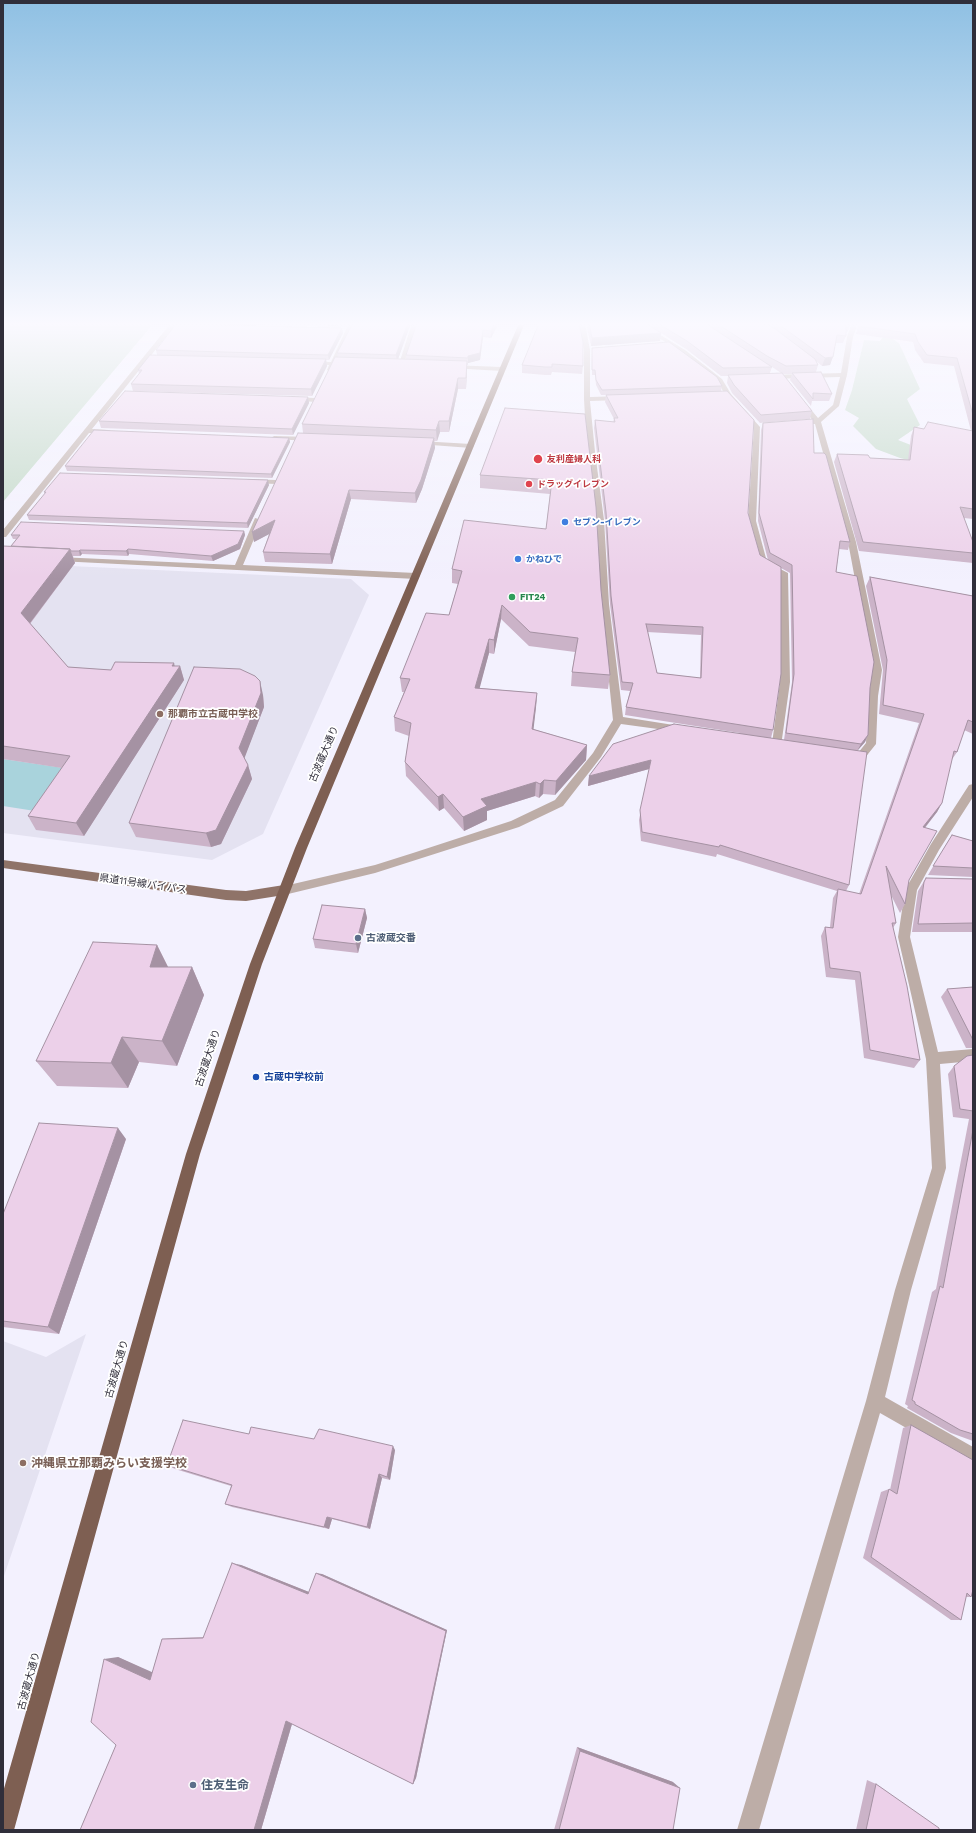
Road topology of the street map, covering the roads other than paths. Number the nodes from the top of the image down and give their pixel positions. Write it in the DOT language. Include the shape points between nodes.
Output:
graph roads {
  1 [pos="105,409"];
  2 [pos="486,409"];
  3 [pos="588,409"];
  4 [pos="742,409"];
  5 [pos="807,409"];
  6 [pos="833,409"];
  7 [pos="818,422"];
  8 [pos="803,423"];
  9 [pos="86,431"];
  10 [pos="119,432"];
  11 [pos="298,436"];
  12 [pos="263,438"];
  13 [pos="322,440"];
  14 [pos="412,443"];
  15 [pos="471,446"];
  16 [pos="292,448"];
  17 [pos="53,474"];
  18 [pos="62,475"];
  19 [pos="246,481"];
  20 [pos="276,483"];
  21 [pos="262,511"];
  22 [pos="13,523"];
  23 [pos="23,524"];
  24 [pos="242,532"];
  25 [pos="252,532"];
  26 [pos="3,535"];
  27 [pos="51,558"];
  28 [pos="238,566"];
  29 [pos="416,576"];
  30 [pos="618,720"];
  31 [pos="694,731"];
  32 [pos="777,744"];
  33 [pos="844,754"];
  34 [pos="973,788"];
  35 [pos="3,864"];
  36 [pos="284,890"];
  37 [pos="973,1055"];
  38 [pos="933,1059"];
  39 [pos="875,1402"];
  40 [pos="973,1457"];
  41 [pos="4,1830"];
  42 [pos="748,1830"];
  1 -- 9 [label="street"];
  2 -- 15 [label="highway, 古波蔵大通り"];
  3 -- 30 [label="street"];
  4 -- 32 [label="street" via="761,427 752,521 763,563 784,573 785,682"];
  5 -- 7 [label="street"];
  6 -- 7 [label="street"];
  7 -- 8 [label="street"];
  7 -- 33 [label="street" via="852,542 877,670 871,744 860,757"];
  9 -- 10 [label="street"];
  9 -- 17 [label="street"];
  11 -- 12 [label="street"];
  11 -- 13 [label="street"];
  11 -- 16 [label="street"];
  14 -- 15 [label="street"];
  15 -- 29 [label="highway, 古波蔵大通り"];
  17 -- 18 [label="street"];
  17 -- 22 [label="street"];
  19 -- 20 [label="street"];
  21 -- 25 [label="street"];
  22 -- 23 [label="street"];
  22 -- 26 [label="street"];
  24 -- 25 [label="street"];
  25 -- 28 [label="street"];
  27 -- 28 [label="street"];
  28 -- 29 [label="street"];
  29 -- 36 [label="highway, 古波蔵大通り"];
  30 -- 31 [label="street"];
  30 -- 36 [label="street" via="597,755 559,803 515,824 417,856 375,869"];
  34 -- 38 [label="street" via="935,847 925,880 911,890 904,937"];
  35 -- 36 [label="main road, 県道11号線バイパス" via="226,895 246,896"];
  36 -- 41 [label="highway, 古波蔵大通り" via="256,964 193,1154"];
  37 -- 38 [label="street"];
  38 -- 39 [label="street" via="940,1168 904,1290"];
  39 -- 40 [label="street"];
  39 -- 42 [label="street"];
}
